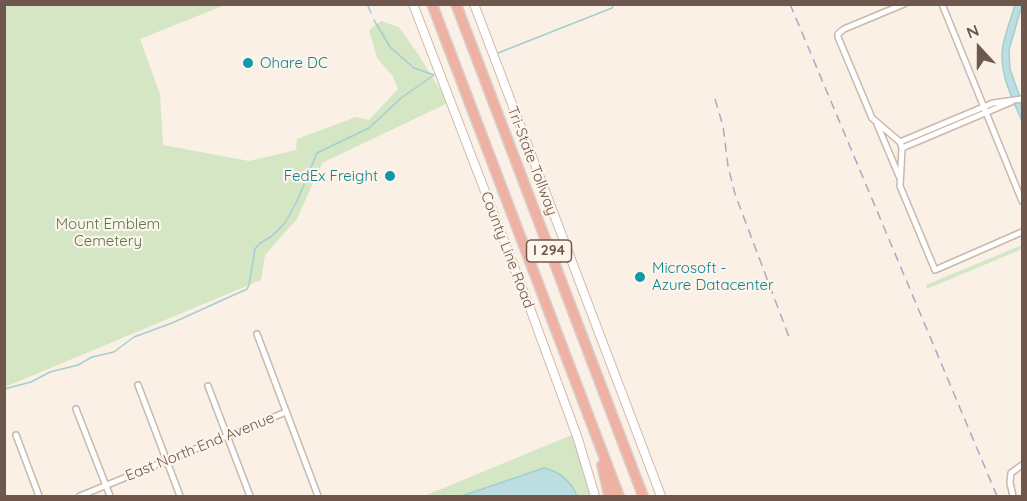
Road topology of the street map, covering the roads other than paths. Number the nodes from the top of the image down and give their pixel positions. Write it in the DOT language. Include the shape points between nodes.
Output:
graph roads {
  1 [pos="413,4"];
  2 [pos="432,4"];
  3 [pos="456,4"];
  4 [pos="474,4"];
  5 [pos="904,4"];
  6 [pos="942,4"];
  7 [pos="1023,99"];
  8 [pos="1013,101"];
  9 [pos="984,106"];
  10 [pos="987,113"];
  11 [pos="876,122"];
  12 [pos="900,142"];
  13 [pos="902,148"];
  14 [pos="900,178"];
  15 [pos="1023,201"];
  16 [pos="1023,232"];
  17 [pos="256,334"];
  18 [pos="138,385"];
  19 [pos="208,386"];
  20 [pos="76,410"];
  21 [pos="286,412"];
  22 [pos="16,435"];
  23 [pos="227,436"];
  24 [pos="600,447"];
  25 [pos="166,461"];
  26 [pos="1023,465"];
  27 [pos="106,486"];
  28 [pos="39,496"];
  29 [pos="80,496"];
  30 [pos="110,496"];
  31 [pos="180,496"];
  32 [pos="250,496"];
  33 [pos="318,496"];
  34 [pos="595,496"];
  35 [pos="609,496"];
  36 [pos="619,496"];
  37 [pos="643,496"];
  38 [pos="661,496"];
  39 [pos="1013,496"];
  1 -- 34 [label="street, County Line Road" via="531,311"];
  2 -- 24 [label="highway, I 294"];
  3 -- 37 [label="highway, Tri-State Tollway / I 294"];
  4 -- 38 [label="street"];
  5 -- 11 [label="street" via="838,34"];
  6 -- 9 [label="street"];
  7 -- 8 [label="street"];
  8 -- 9 [label="street"];
  8 -- 10 [label="street"];
  9 -- 10 [label="street"];
  9 -- 12 [label="street"];
  10 -- 13 [label="street"];
  10 -- 15 [label="street"];
  11 -- 12 [label="street"];
  11 -- 14 [label="street"];
  12 -- 13 [label="street"];
  13 -- 14 [label="street"];
  14 -- 16 [label="street" via="935,270"];
  17 -- 21 [label="street"];
  18 -- 25 [label="street"];
  19 -- 23 [label="street"];
  20 -- 27 [label="street"];
  21 -- 23 [label="street, East North End Avenue"];
  21 -- 33 [label="street"];
  22 -- 28 [label="street"];
  23 -- 25 [label="street, East North End Avenue"];
  23 -- 32 [label="street"];
  24 -- 35 [label="highway"];
  24 -- 36 [label="highway, I 294"];
  25 -- 27 [label="street, East North End Avenue"];
  25 -- 31 [label="street"];
  26 -- 39 [label="street" via="1011,473"];
  27 -- 29 [label="street, East North End Avenue"];
  27 -- 30 [label="street"];
}
